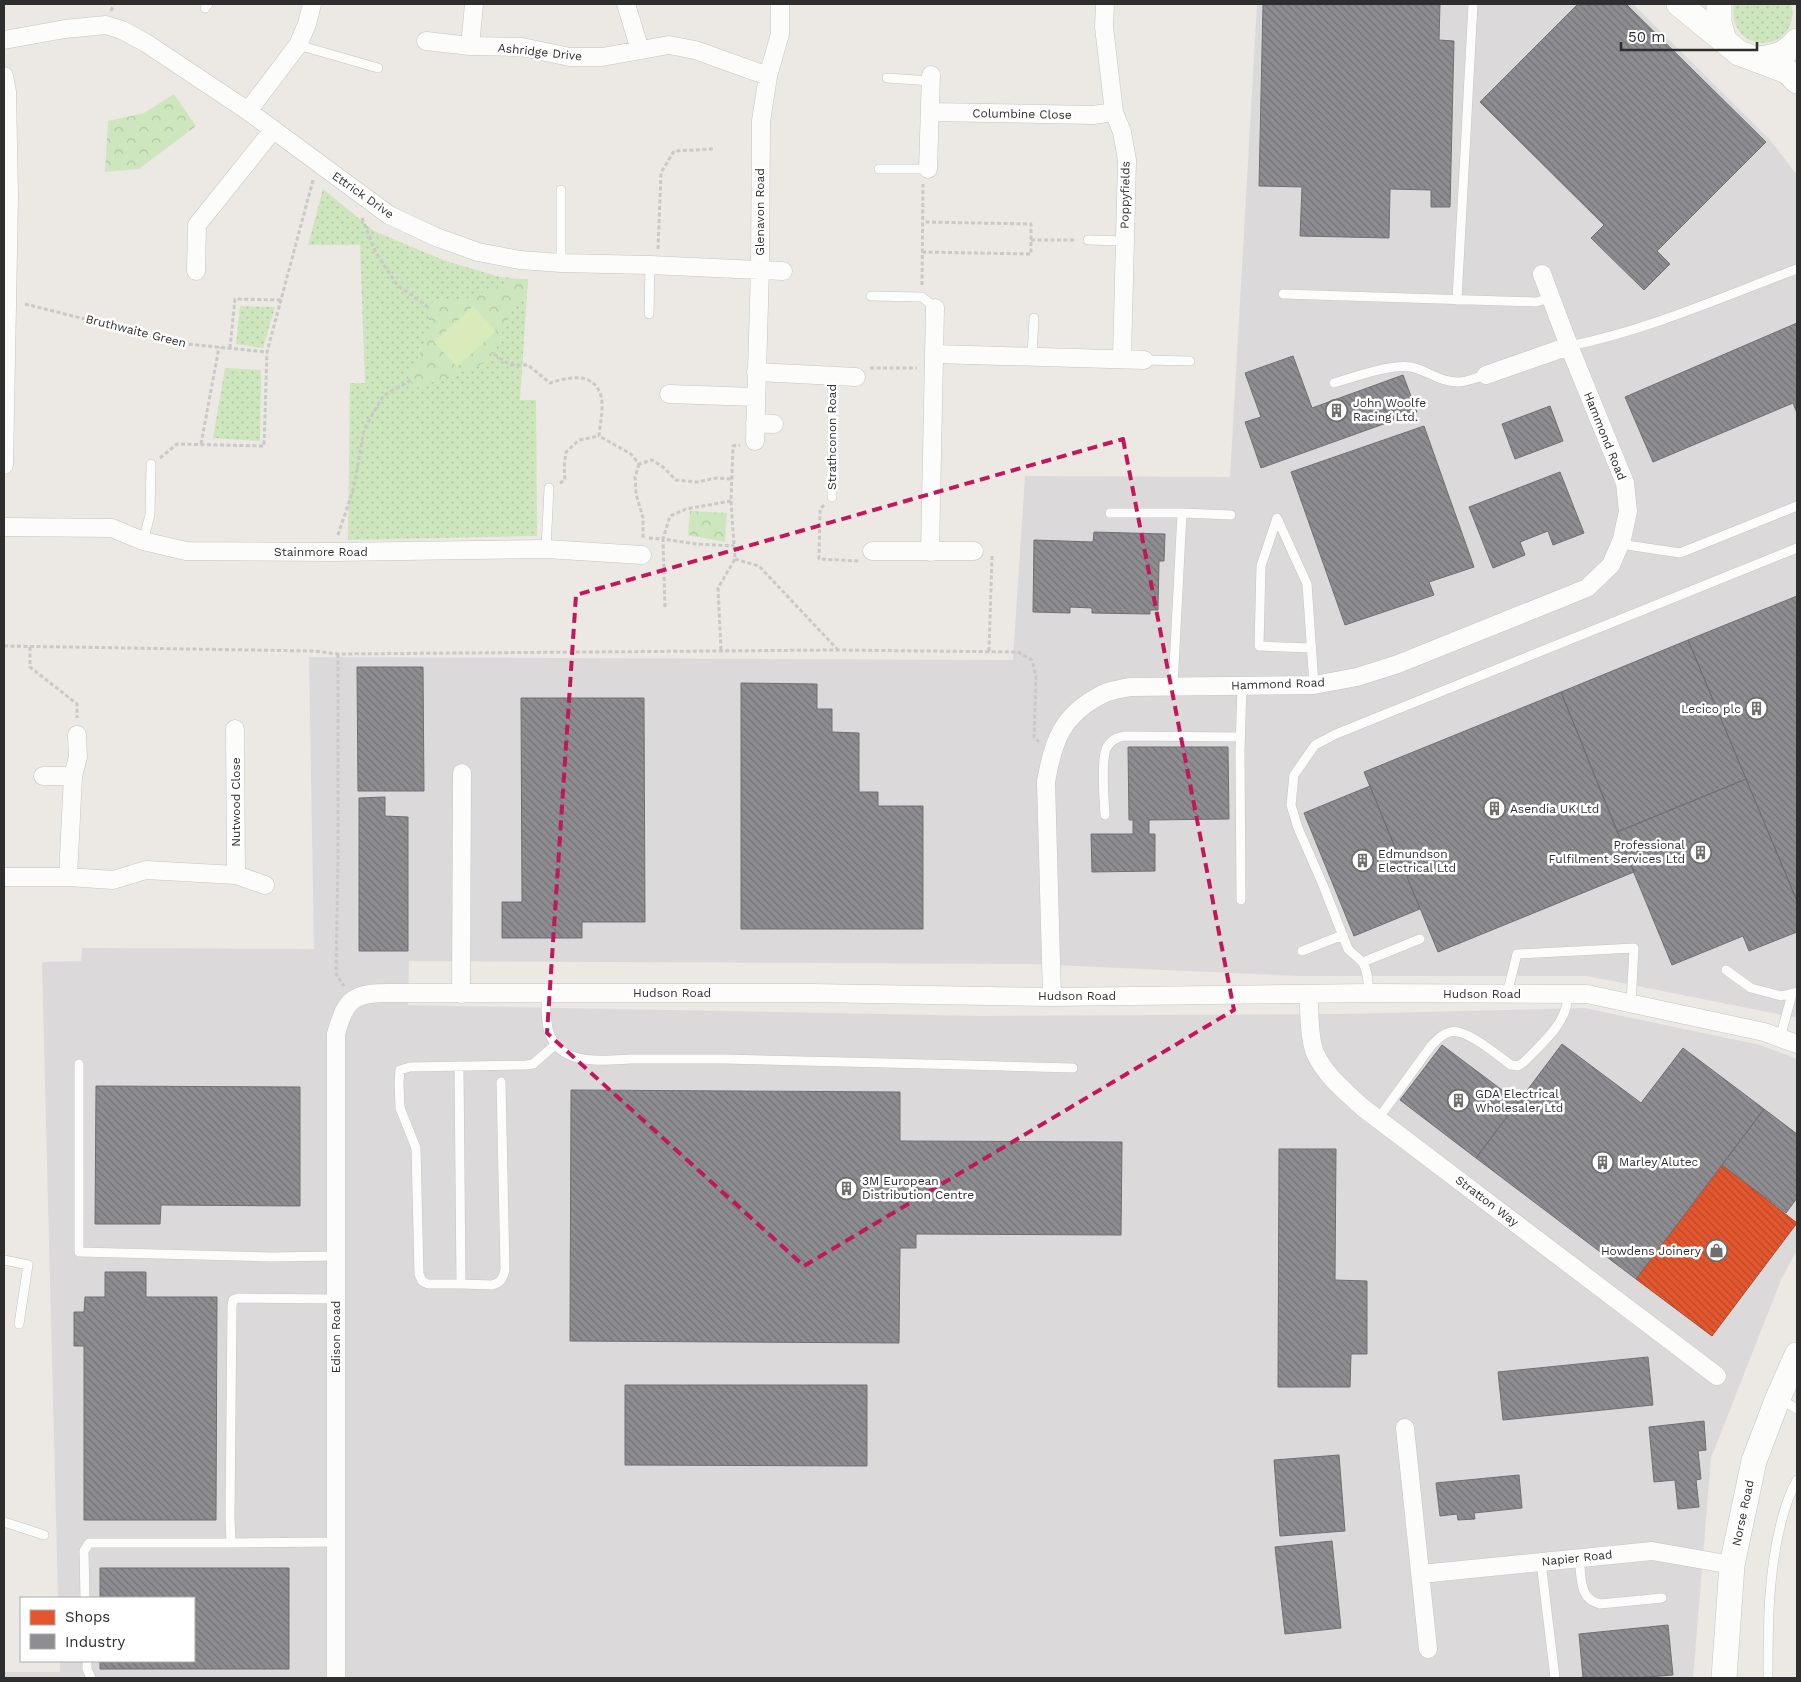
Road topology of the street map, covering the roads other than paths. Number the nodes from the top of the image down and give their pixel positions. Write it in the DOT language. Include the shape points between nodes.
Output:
graph roads {
  1 [pos="312,4"];
  2 [pos="474,4"];
  3 [pos="626,4"];
  4 [pos="780,4"];
  5 [pos="1105,4"];
  6 [pos="1473,4"];
  7 [pos="1679,4"];
  8 [pos="1719,4"];
  9 [pos="4,40"];
  10 [pos="1724,40"];
  11 [pos="426,41"];
  12 [pos="1797,41"];
  13 [pos="298,45"];
  14 [pos="470,46"];
  15 [pos="640,50"];
  16 [pos="1757,59"];
  17 [pos="378,68"];
  18 [pos="4,76"];
  19 [pos="768,76"];
  20 [pos="887,78"];
  21 [pos="931,78"];
  22 [pos="1797,81"];
  23 [pos="248,111"];
  24 [pos="930,112"];
  25 [pos="1114,112"];
  26 [pos="273,130"];
  27 [pos="879,169"];
  28 [pos="928,169"];
  29 [pos="561,190"];
  30 [pos="1088,240"];
  31 [pos="1125,241"];
  32 [pos="561,263"];
  33 [pos="654,265"];
  34 [pos="760,268"];
  35 [pos="1797,269"];
  36 [pos="784,271"];
  37 [pos="196,272"];
  38 [pos="1542,274"];
  39 [pos="1283,294"];
  40 [pos="871,296"];
  41 [pos="1551,298"];
  42 [pos="1457,300"];
  43 [pos="929,302"];
  44 [pos="649,314"];
  45 [pos="1034,318"];
  46 [pos="1569,346"];
  47 [pos="1032,356"];
  48 [pos="1122,358"];
  49 [pos="1144,360"];
  50 [pos="1190,361"];
  51 [pos="935,362"];
  52 [pos="756,372"];
  53 [pos="1486,375"];
  54 [pos="832,376"];
  55 [pos="856,377"];
  56 [pos="1334,383"];
  57 [pos="669,394"];
  58 [pos="755,398"];
  59 [pos="755,423"];
  60 [pos="774,424"];
  61 [pos="755,441"];
  62 [pos="151,464"];
  63 [pos="4,465"];
  64 [pos="549,488"];
  65 [pos="832,497"];
  66 [pos="1797,506"];
  67 [pos="1110,513"];
  68 [pos="1182,513"];
  69 [pos="1230,515"];
  70 [pos="4,527"];
  71 [pos="143,541"];
  72 [pos="1620,544"];
  73 [pos="643,546"];
  74 [pos="1797,548"];
  75 [pos="546,549"];
  76 [pos="872,550"];
  77 [pos="974,551"];
  78 [pos="930,552"];
  79 [pos="1311,648"];
  80 [pos="1242,685"];
  81 [pos="1314,685"];
  82 [pos="1173,686"];
  83 [pos="235,729"];
  84 [pos="78,735"];
  85 [pos="1240,737"];
  86 [pos="462,773"];
  87 [pos="42,776"];
  88 [pos="73,776"];
  89 [pos="1104,815"];
  90 [pos="236,875"];
  91 [pos="68,877"];
  92 [pos="4,878"];
  93 [pos="265,884"];
  94 [pos="1241,900"];
  95 [pos="1343,935"];
  96 [pos="1420,939"];
  97 [pos="1302,951"];
  98 [pos="1363,962"];
  99 [pos="1726,970"];
  100 [pos="1369,993"];
  101 [pos="1795,993"];
  102 [pos="461,994"];
  103 [pos="546,994"];
  104 [pos="1309,994"];
  105 [pos="1506,994"];
  106 [pos="1568,994"];
  107 [pos="1052,997"];
  108 [pos="352,999"];
  109 [pos="1631,1004"];
  110 [pos="1780,1038"];
  111 [pos="1797,1044"];
  112 [pos="555,1045"];
  113 [pos="79,1064"];
  114 [pos="459,1066"];
  115 [pos="1073,1068"];
  116 [pos="501,1082"];
  117 [pos="1378,1119"];
  118 [pos="336,1256"];
  119 [pos="4,1260"];
  120 [pos="461,1284"];
  121 [pos="336,1300"];
  122 [pos="19,1324"];
  123 [pos="1797,1355"];
  124 [pos="1717,1376"];
  125 [pos="1788,1403"];
  126 [pos="1405,1428"];
  127 [pos="1797,1480"];
  128 [pos="4,1522"];
  129 [pos="44,1535"];
  130 [pos="336,1542"];
  131 [pos="231,1543"];
  132 [pos="1580,1558"];
  133 [pos="1541,1562"];
  134 [pos="1732,1565"];
  135 [pos="1421,1574"];
  136 [pos="85,1597"];
  137 [pos="1662,1598"];
  138 [pos="1428,1649"];
  139 [pos="87,1662"];
  140 [pos="91,1678"];
  141 [pos="336,1678"];
  142 [pos="1555,1678"];
  143 [pos="1724,1678"];
  144 [pos="1768,1678"];
  1 -- 13 [label="street"];
  2 -- 14 [label="street"];
  3 -- 15 [label="street"];
  4 -- 19 [label="street, Glenavon Road" via="780,34"];
  5 -- 25 [label="street, Poppyfields" via="1104,27"];
  6 -- 42 [label="lane"];
  7 -- 10 [label="street"];
  8 -- 10 [label="street" via="1718,23"];
  9 -- 23 [label="street, Ettrick Drive" via="106,25 146,43"];
  10 -- 16 [label="street" via="1740,53"];
  11 -- 14 [label="street, Ashridge Drive"];
  12 -- 16 [label="street" via="1790,50 1775,57"];
  13 -- 17 [label="lane"];
  13 -- 23 [label="street"];
  14 -- 15 [label="street, Ashridge Drive" via="522,47 570,57 602,57"];
  15 -- 19 [label="street, Ashridge Drive" via="669,45 695,50"];
  16 -- 22 [label="street" via="1786,71"];
  18 -- 63 [label="street" via="9,197"];
  19 -- 34 [label="street, Glenavon Road" via="761,121"];
  20 -- 21 [label="lane"];
  21 -- 24 [label="street"];
  23 -- 26 [label="street, Ettrick Drive"];
  24 -- 25 [label="street, Columbine Close" via="1093,115"];
  24 -- 28 [label="street"];
  25 -- 31 [label="street, Poppyfields" via="1127,160"];
  26 -- 32 [label="street, Ettrick Drive" via="389,215 436,237 478,252"];
  26 -- 37 [label="street" via="197,225"];
  27 -- 28 [label="lane"];
  29 -- 32 [label="lane"];
  30 -- 31 [label="lane"];
  31 -- 48 [label="street, Poppyfields"];
  32 -- 33 [label="street, Ettrick Drive"];
  33 -- 34 [label="street, Ettrick Drive"];
  33 -- 44 [label="lane"];
  34 -- 36 [label="street, Ettrick Drive"];
  34 -- 52 [label="street, Glenavon Road"];
  35 -- 46 [label="lane" via="1636,330"];
  38 -- 41 [label="street, Hammond Road"];
  39 -- 42 [label="lane"];
  40 -- 43 [label="lane"];
  41 -- 42 [label="lane" via="1536,302"];
  41 -- 46 [label="street, Hammond Road"];
  43 -- 51 [label="street"];
  45 -- 47 [label="lane"];
  46 -- 53 [label="street"];
  46 -- 72 [label="street, Hammond Road" via="1625,483 1628,511"];
  47 -- 48 [label="street"];
  47 -- 51 [label="street"];
  48 -- 49 [label="street"];
  49 -- 50 [label="lane"];
  51 -- 78 [label="street"];
  52 -- 54 [label="street, Strathconon Road"];
  52 -- 58 [label="street, Glenavon Road"];
  53 -- 56 [label="lane" via="1460,382 1411,367 1398,367"];
  54 -- 55 [label="street, Strathconon Road"];
  54 -- 65 [label="lane, Strathconon Road"];
  57 -- 58 [label="street"];
  58 -- 59 [label="street, Glenavon Road"];
  59 -- 60 [label="street"];
  59 -- 61 [label="street, Glenavon Road"];
  62 -- 71 [label="lane" via="150,515"];
  64 -- 75 [label="lane"];
  66 -- 72 [label="lane" via="1680,553"];
  67 -- 68 [label="lane"];
  68 -- 69 [label="lane"];
  68 -- 82 [label="lane"];
  70 -- 71 [label="street, Stainmore Road" via="112,528"];
  71 -- 75 [label="street, Stainmore Road" via="186,551"];
  72 -- 81 [label="street, Hammond Road" via="1611,565 1587,588 1398,664 1358,677"];
  73 -- 75 [label="street, Stainmore Road"];
  74 -- 95 [label="lane" via="1345,730 1315,745 1294,775 1291,805"];
  76 -- 78 [label="street"];
  77 -- 78 [label="street"];
  79 -- 79 [label="lane" via="1307,584 1277,518 1261,566 1259,646"];
  79 -- 81 [label="lane"];
  80 -- 81 [label="street, Hammond Road"];
  80 -- 82 [label="street, Hammond Road"];
  80 -- 85 [label="lane"];
  82 -- 107 [label="street, Hammond Road" via="1130,687 1102,694 1077,710 1062,727 1050,753 1046,782"];
  83 -- 90 [label="street, Nutwood Close"];
  84 -- 88 [label="street" via="78,757"];
  85 -- 89 [label="lane" via="1118,737 1106,749 1104,760"];
  85 -- 94 [label="lane"];
  86 -- 102 [label="street"];
  87 -- 88 [label="street"];
  88 -- 91 [label="street"];
  90 -- 91 [label="street" via="146,870 113,880"];
  90 -- 93 [label="street"];
  91 -- 92 [label="street"];
  95 -- 97 [label="lane"];
  95 -- 98 [label="lane" via="1348,949"];
  96 -- 98 [label="lane"];
  98 -- 100 [label="lane"];
  99 -- 101 [label="lane" via="1751,988 1781,996"];
  100 -- 104 [label="street, Hudson Road"];
  100 -- 105 [label="street, Hudson Road"];
  101 -- 110 [label="lane"];
  102 -- 103 [label="street, Hudson Road"];
  102 -- 108 [label="street, Hudson Road" via="370,993"];
  103 -- 107 [label="street, Hudson Road" via="810,993"];
  103 -- 112 [label="lane" via="546,1020 549,1036"];
  104 -- 107 [label="street, Hudson Road"];
  104 -- 117 [label="street, Stratton Way" via="1315,1054 1334,1081"];
  105 -- 106 [label="street, Hudson Road"];
  105 -- 109 [label="lane" via="1517,954 1634,948"];
  106 -- 109 [label="street, Hudson Road" via="1587,994"];
  106 -- 117 [label="lane" via="1568,1004 1560,1021 1518,1066 1511,1065 1469,1036 1451,1032 1442,1036 1431,1046"];
  108 -- 118 [label="street, Edison Road" via="342,1014 336,1034"];
  109 -- 110 [label="street, Hudson Road"];
  110 -- 111 [label="street, Hudson Road"];
  112 -- 114 [label="lane" via="533,1064"];
  112 -- 115 [label="lane" via="578,1058 600,1060 725,1059"];
  113 -- 118 [label="lane" via="79,1252"];
  114 -- 120 [label="lane"];
  114 -- 120 [label="lane" via="405,1067 400,1070 399,1082 400,1108 416,1148 419,1274 425,1283"];
  116 -- 120 [label="lane" via="505,1270 497,1284"];
  117 -- 124 [label="street, Stratton Way"];
  118 -- 121 [label="street, Edison Road"];
  119 -- 122 [label="lane" via="28,1265"];
  121 -- 130 [label="street, Edison Road"];
  121 -- 131 [label="lane" via="233,1300"];
  123 -- 125 [label="street, Norse Road"];
  125 -- 134 [label="street, Norse Road" via="1754,1461"];
  126 -- 135 [label="street"];
  127 -- 144 [label="lane" via="1789,1494 1774,1551 1768,1623"];
  128 -- 129 [label="lane"];
  130 -- 131 [label="lane"];
  130 -- 141 [label="street, Edison Road"];
  131 -- 136 [label="lane" via="90,1543 84,1551"];
  132 -- 133 [label="street, Napier Road"];
  132 -- 134 [label="street, Napier Road" via="1652,1551"];
  132 -- 137 [label="lane" via="1584,1595 1590,1602 1600,1604"];
  133 -- 135 [label="street, Napier Road"];
  133 -- 142 [label="lane"];
  134 -- 143 [label="street, Norse Road"];
  135 -- 138 [label="street"];
  139 -- 140 [label="lane"];
}
